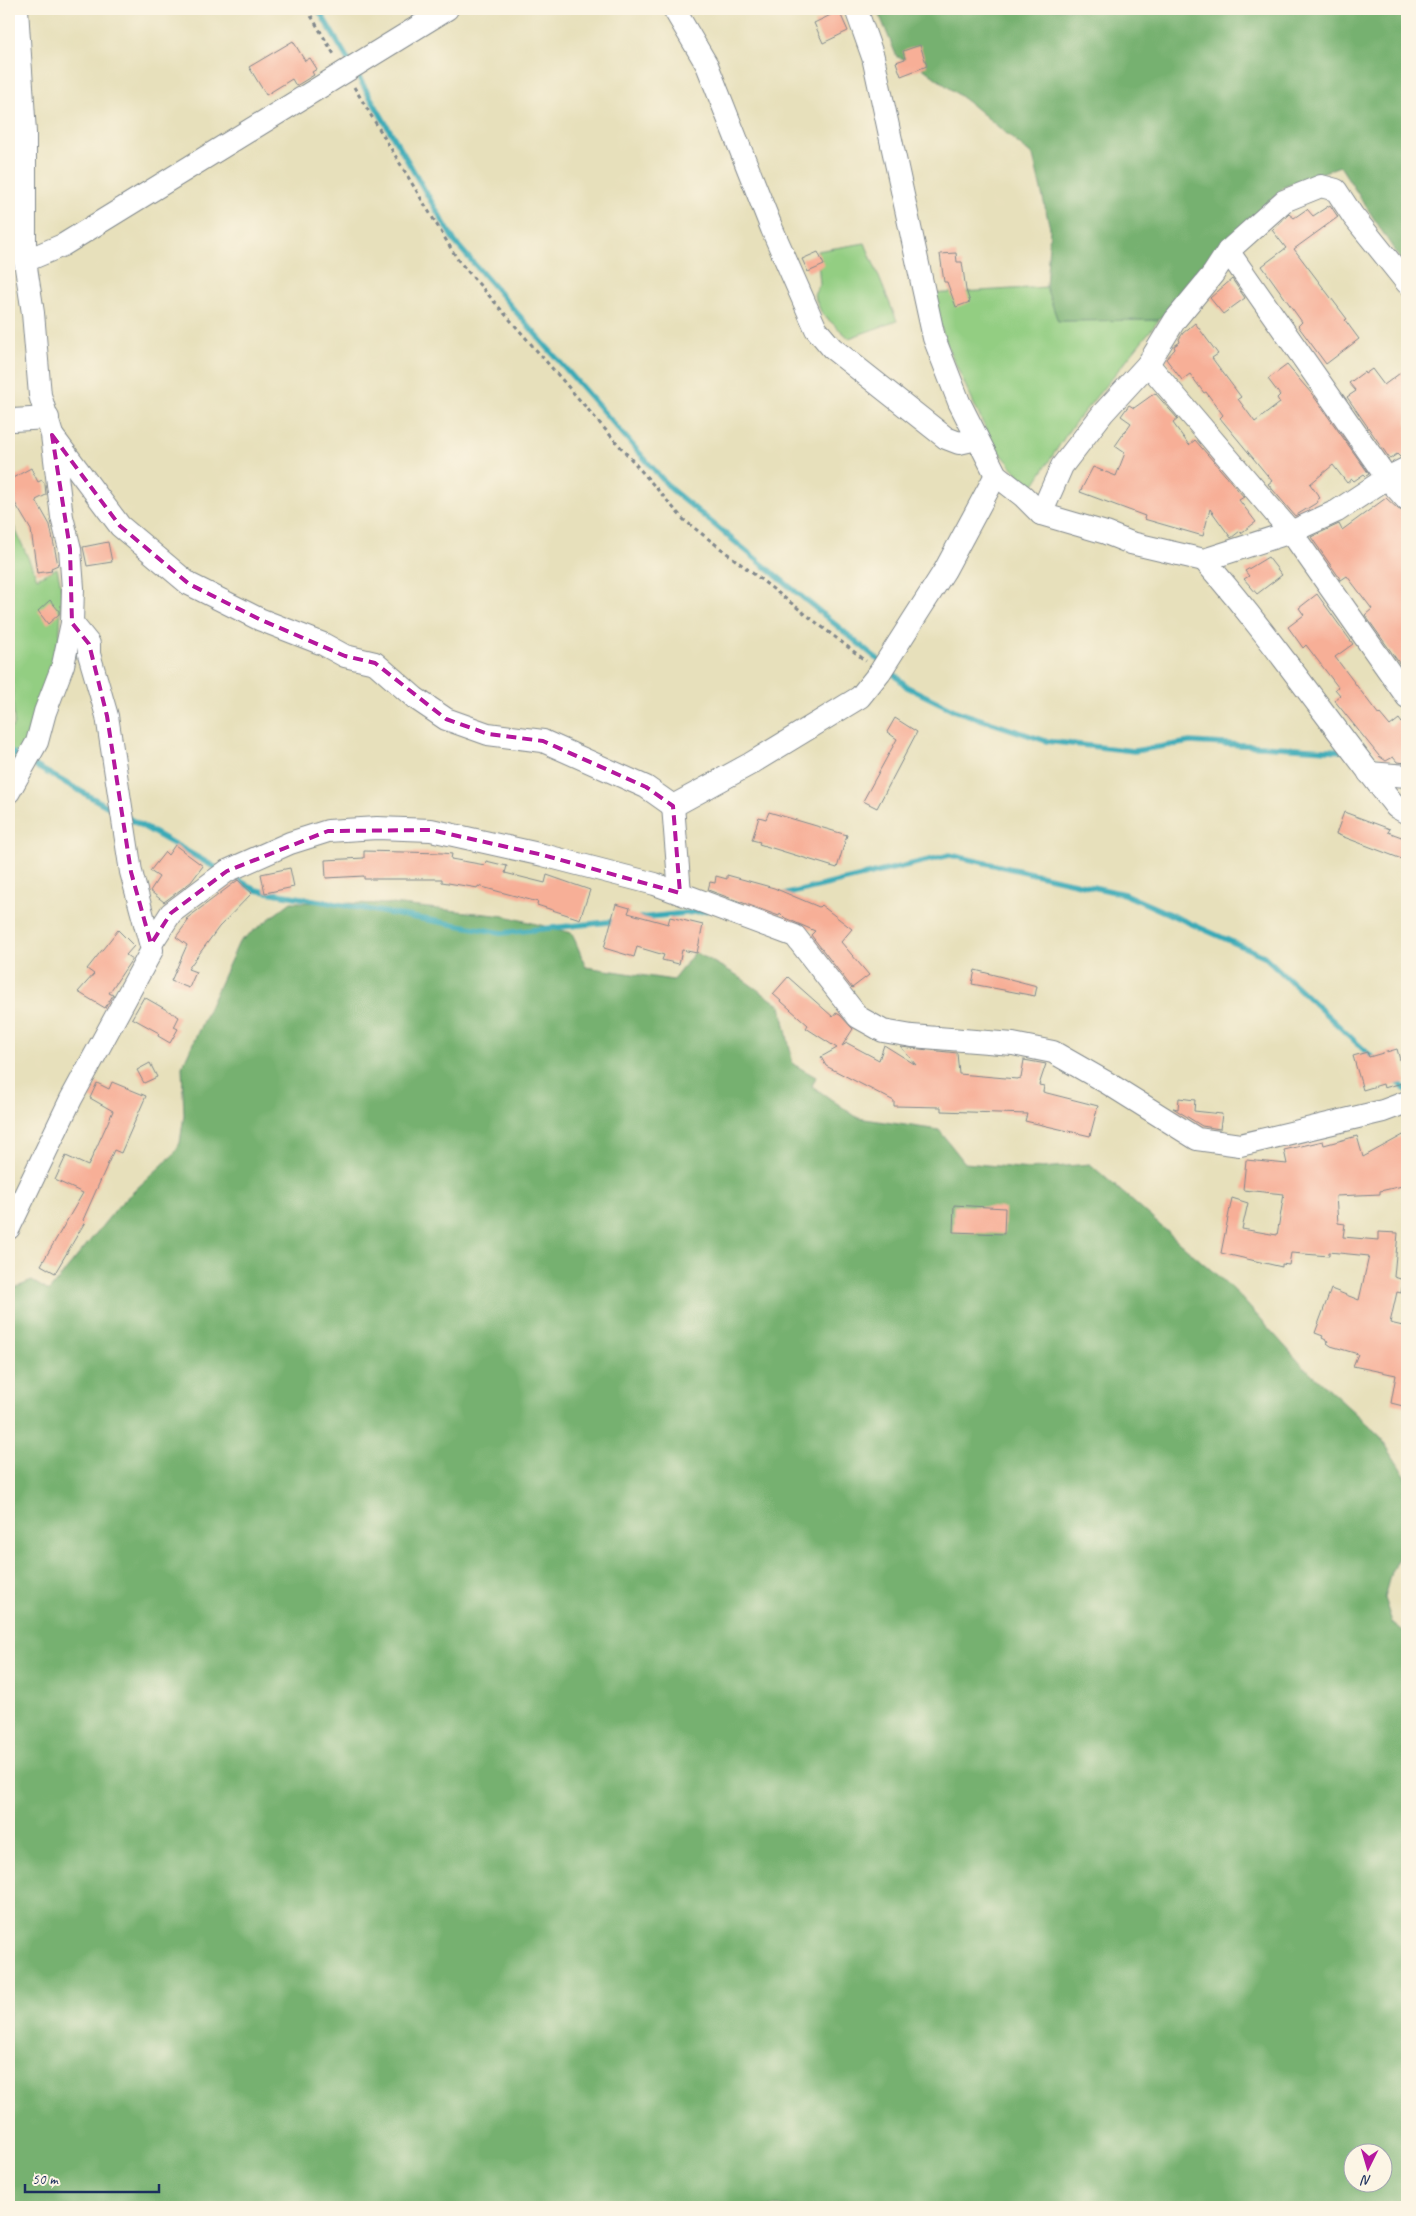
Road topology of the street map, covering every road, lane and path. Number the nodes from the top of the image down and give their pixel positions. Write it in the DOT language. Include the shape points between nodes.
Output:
graph roads {
  1 [pos="17,9"];
  2 [pos="307,9"];
  3 [pos="447,9"];
  4 [pos="674,9"];
  5 [pos="856,9"];
  6 [pos="344,71"];
  7 [pos="1228,251"];
  8 [pos="25,261"];
  9 [pos="1407,283"];
  10 [pos="1148,364"];
  11 [pos="9,418"];
  12 [pos="50,427"];
  13 [pos="977,438"];
  14 [pos="1407,468"];
  15 [pos="996,475"];
  16 [pos="1388,478"];
  17 [pos="1407,500"];
  18 [pos="1041,514"];
  19 [pos="1291,532"];
  20 [pos="1204,560"];
  21 [pos="72,623"];
  22 [pos="880,672"];
  23 [pos="1407,698"];
  24 [pos="1369,772"];
  25 [pos="1407,776"];
  26 [pos="9,792"];
  27 [pos="673,806"];
  28 [pos="1407,813"];
  29 [pos="680,893"];
  30 [pos="150,944"];
  31 [pos="1407,1102"];
  32 [pos="9,1228"];
  1 -- 8 [label="street" via="25,133"];
  2 -- 6 [label="path"];
  3 -- 6 [label="street"];
  4 -- 13 [label="street" via="707,65 772,229 816,329 832,348 946,438 958,443"];
  5 -- 13 [label="street" via="873,57 934,338"];
  6 -- 8 [label="street" via="63,245"];
  6 -- 22 [label="path" via="458,260 684,520"];
  7 -- 9 [label="street" via="1284,202 1321,186 1336,190"];
  7 -- 10 [label="street" via="1175,320"];
  7 -- 16 [label="street"];
  8 -- 12 [label="street" via="40,394"];
  10 -- 18 [label="street" via="1103,413 1062,466"];
  10 -- 19 [label="street"];
  11 -- 12 [label="street"];
  12 -- 21 [label="street" via="62,517 70,549"];
  12 -- 27 [label="street" via="120,526 189,584 345,656 375,664 446,719 488,734 543,741 646,787"];
  13 -- 15 [label="street"];
  14 -- 16 [label="street"];
  15 -- 18 [label="street"];
  15 -- 22 [label="street" via="945,570"];
  16 -- 17 [label="street"];
  16 -- 19 [label="street" via="1337,511"];
  18 -- 20 [label="street" via="1106,533 1131,544"];
  19 -- 20 [label="street"];
  19 -- 23 [label="street"];
  20 -- 24 [label="street" via="1240,602"];
  21 -- 26 [label="street" via="63,665 37,742"];
  21 -- 30 [label="street" via="89,644 107,716 132,872"];
  22 -- 27 [label="street" via="860,697"];
  24 -- 25 [label="street"];
  24 -- 28 [label="street" via="1396,807"];
  27 -- 29 [label="street"];
  29 -- 30 [label="street" via="543,854 431,830 376,828 328,831 290,843 227,871 171,913"];
  29 -- 31 [label="street" via="795,936 858,1017 883,1031 1013,1044 1053,1052 1197,1139 1240,1145 1383,1111"];
  30 -- 32 [label="street" via="152,950 71,1099"];
}
